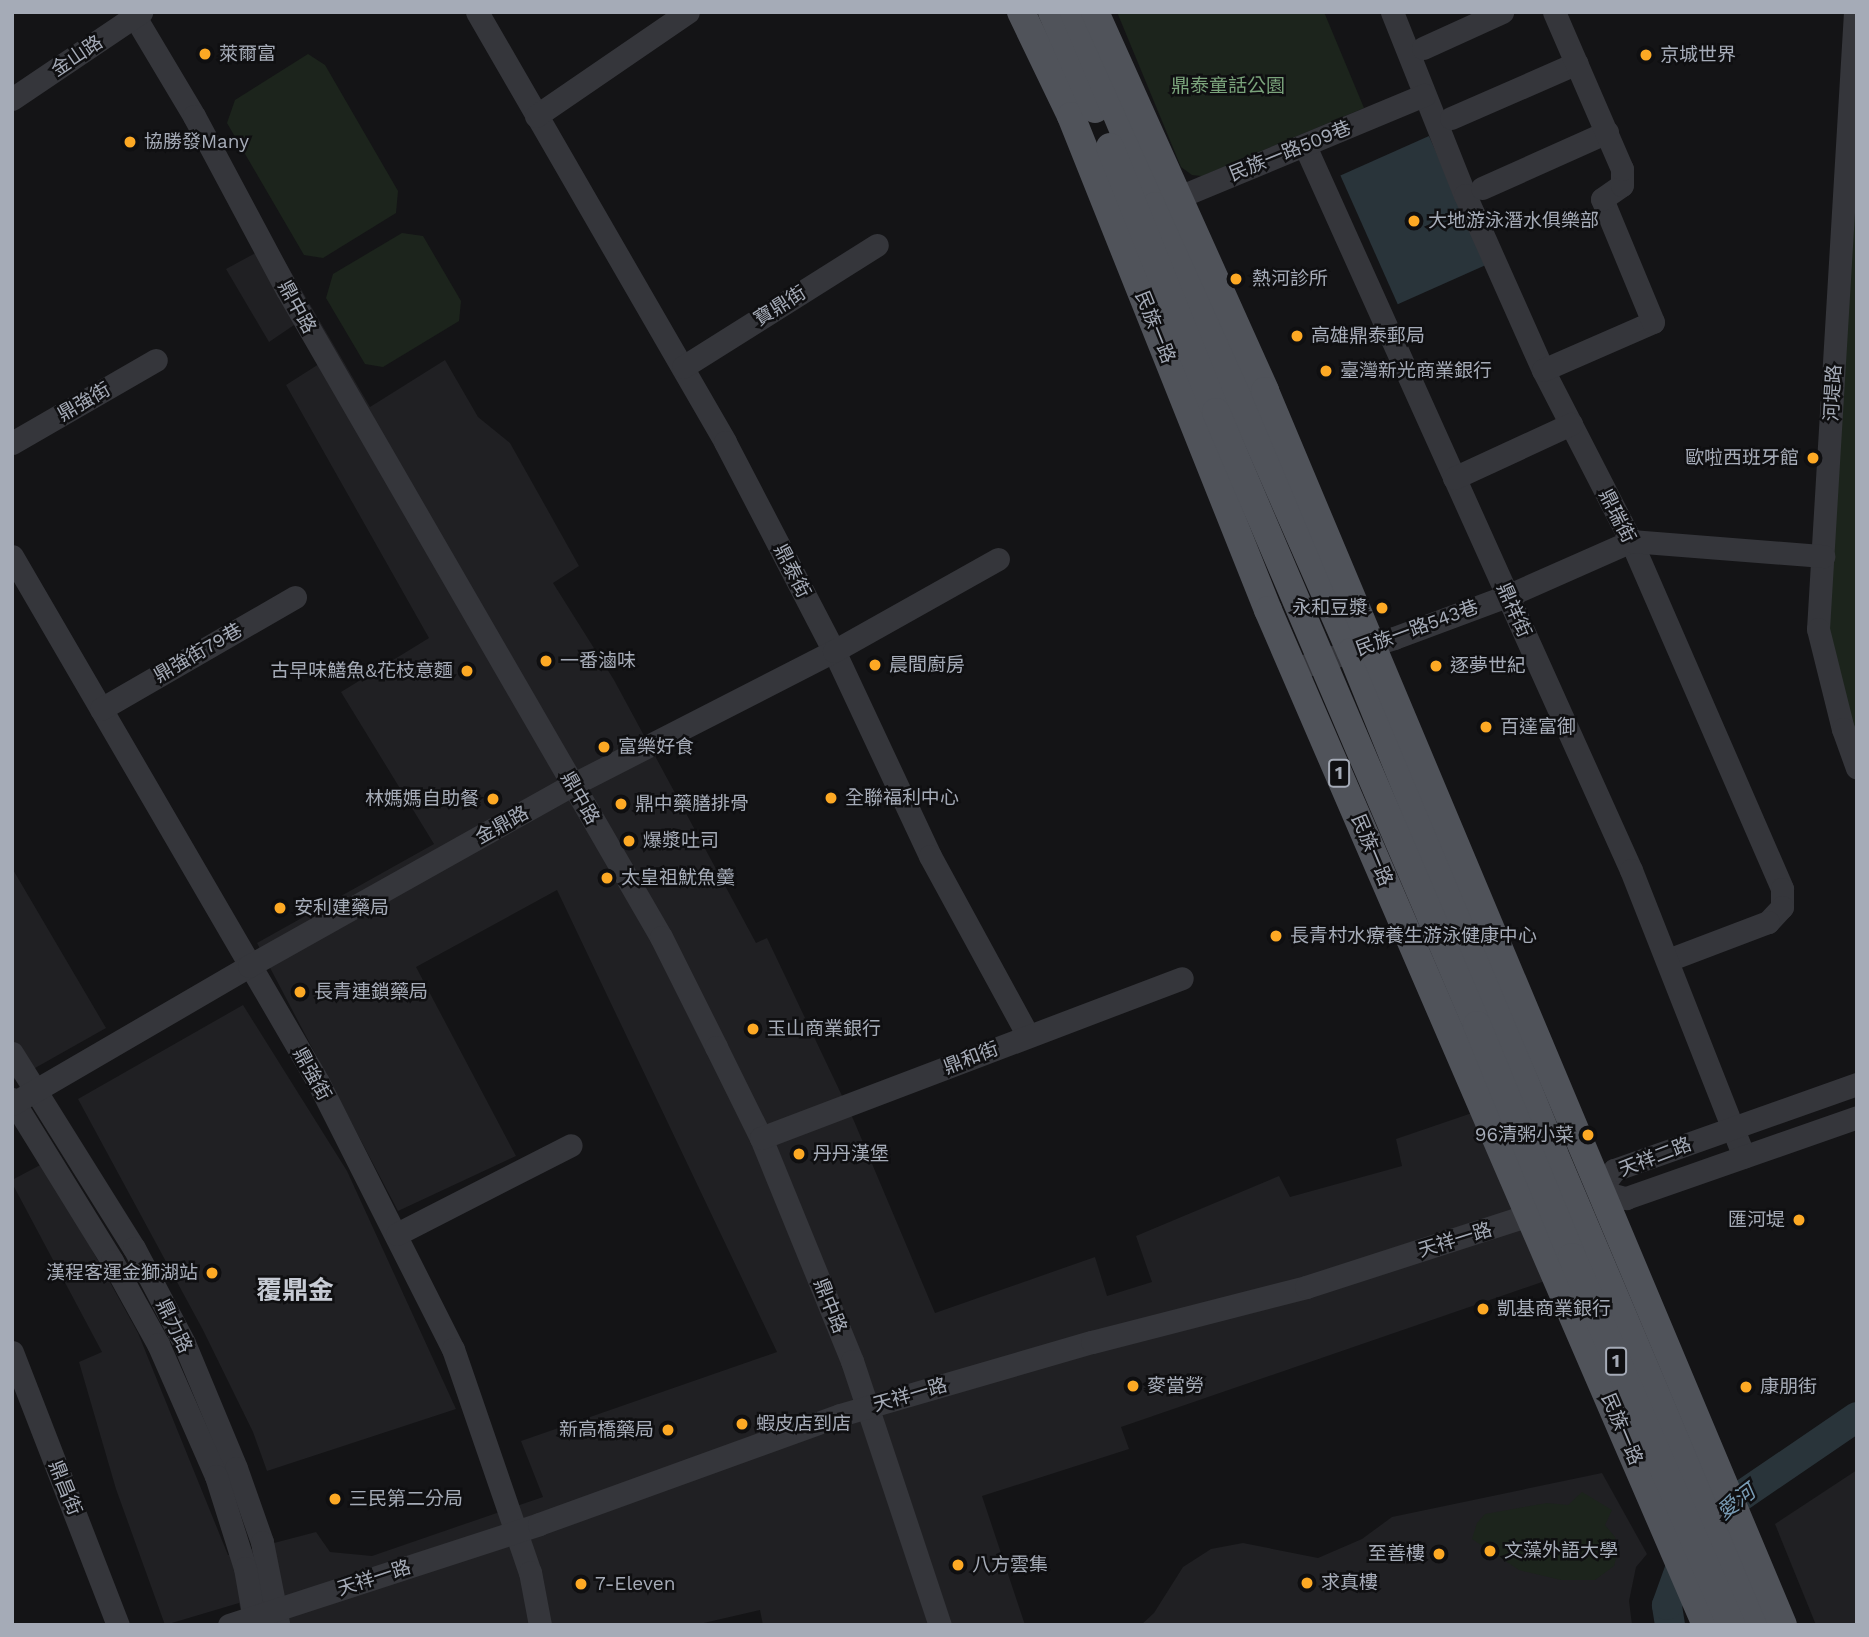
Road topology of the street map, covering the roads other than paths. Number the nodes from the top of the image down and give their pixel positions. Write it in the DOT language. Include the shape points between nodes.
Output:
graph roads {
  1 [pos="477,12"];
  2 [pos="688,12"];
  3 [pos="1052,12"];
  4 [pos="1074,12"];
  5 [pos="1095,12"];
  6 [pos="1392,12"];
  7 [pos="1502,12"];
  8 [pos="1554,12"];
  9 [pos="1855,12"];
  10 [pos="136,14"];
  11 [pos="1027,14"];
  12 [pos="1423,48"];
  13 [pos="1577,63"];
  14 [pos="1424,95"];
  15 [pos="12,99"];
  16 [pos="536,116"];
  17 [pos="1451,118"];
  18 [pos="1606,132"];
  19 [pos="1305,146"];
  20 [pos="1482,188"];
  21 [pos="1166,202"];
  22 [pos="877,245"];
  23 [pos="156,360"];
  24 [pos="683,367"];
  25 [pos="1543,370"];
  26 [pos="1571,424"];
  27 [pos="12,443"];
  28 [pos="1454,478"];
  29 [pos="1631,541"];
  30 [pos="12,556"];
  31 [pos="1823,556"];
  32 [pos="998,559"];
  33 [pos="1507,596"];
  34 [pos="295,597"];
  35 [pos="1361,649"];
  36 [pos="834,651"];
  37 [pos="1322,661"];
  38 [pos="1294,670"];
  39 [pos="101,709"];
  40 [pos="1857,768"];
  41 [pos="572,785"];
  42 [pos="1668,960"];
  43 [pos="249,966"];
  44 [pos="1182,978"];
  45 [pos="1028,1037"];
  46 [pos="12,1053"];
  47 [pos="1857,1084"];
  48 [pos="36,1091"];
  49 [pos="13,1102"];
  50 [pos="1857,1117"];
  51 [pos="1733,1129"];
  52 [pos="761,1138"];
  53 [pos="571,1145"];
  54 [pos="1744,1157"];
  55 [pos="1563,1204"];
  56 [pos="397,1234"];
  57 [pos="12,1352"];
  58 [pos="869,1406"];
  59 [pos="1695,1491"];
  60 [pos="515,1531"];
  61 [pos="1715,1557"];
  62 [pos="277,1617"];
  63 [pos="255,1620"];
  64 [pos="118,1625"];
  65 [pos="229,1625"];
  66 [pos="540,1625"];
  67 [pos="940,1625"];
  68 [pos="1706,1625"];
  69 [pos="1731,1625"];
  70 [pos="1754,1625"];
  71 [pos="1783,1625"];
  1 -- 16 [label="street, 鼎泰街"];
  2 -- 16 [label="street"];
  3 -- 37 [label="main road, 民族一路 / 1"];
  4 -- 21 [label="main road, 民族一路 / 1"];
  5 -- 21 [label="main road, 民族一路 / 1"];
  6 -- 14 [label="street, 鼎瑞街"];
  7 -- 12 [label="street"];
  8 -- 13 [label="street"];
  9 -- 31 [label="street, 河堤路"];
  10 -- 15 [label="street, 金山路"];
  10 -- 41 [label="street, 鼎中路" via="287,290"];
  11 -- 38 [label="main road, 民族一路 / 1"];
  13 -- 17 [label="street"];
  13 -- 18 [label="street"];
  14 -- 19 [label="street, 民族一路509巷"];
  14 -- 25 [label="street, 鼎瑞街"];
  16 -- 24 [label="street, 鼎泰街"];
  18 -- 20 [label="street"];
  18 -- 25 [label="street" via="1622,169 1622,185 1601,199 1653,322"];
  19 -- 21 [label="street, 民族一路509巷"];
  19 -- 28 [label="street, 鼎祥街"];
  21 -- 35 [label="main road, 民族一路 / 1"];
  22 -- 24 [label="street, 寶鼎街"];
  23 -- 27 [label="street, 鼎強街"];
  24 -- 36 [label="street, 鼎泰街"];
  25 -- 26 [label="street, 鼎瑞街"];
  26 -- 28 [label="street"];
  26 -- 29 [label="street, 鼎瑞街"];
  28 -- 33 [label="street, 鼎祥街"];
  29 -- 31 [label="street, 民族一路543巷"];
  29 -- 33 [label="street, 民族一路543巷"];
  29 -- 42 [label="street, 鼎瑞街" via="1782,889 1782,906 1768,922"];
  30 -- 39 [label="street, 鼎強街"];
  31 -- 40 [label="street, 河堤路" via="1818,629"];
  32 -- 36 [label="street, 金鼎路"];
  33 -- 35 [label="street, 民族一路543巷"];
  33 -- 42 [label="street, 鼎祥街"];
  34 -- 39 [label="street, 鼎強街79巷"];
  35 -- 37 [label="street, 民族一路543巷"];
  35 -- 55 [label="main road, 民族一路 / 1"];
  36 -- 41 [label="street, 金鼎路"];
  36 -- 45 [label="street, 鼎泰街" via="930,856"];
  37 -- 38 [label="street, 民族一路543巷"];
  37 -- 55 [label="main road, 民族一路 / 1" via="1478,1025"];
  38 -- 55 [label="main road, 民族一路 / 1"];
  39 -- 43 [label="street, 鼎強街"];
  41 -- 43 [label="street, 金鼎路"];
  41 -- 52 [label="street, 鼎中路" via="661,937"];
  42 -- 51 [label="street, 鼎祥街"];
  43 -- 48 [label="street, 金鼎路"];
  43 -- 56 [label="street, 鼎強街" via="318,1082"];
  44 -- 45 [label="street, 鼎和街"];
  45 -- 52 [label="street, 鼎和街"];
  46 -- 48 [label="street, 鼎力路"];
  47 -- 51 [label="street, 天祥二路"];
  48 -- 49 [label="street, 金鼎路"];
  48 -- 62 [label="street, 鼎力路" via="134,1248 184,1343 262,1542"];
  49 -- 63 [label="street, 鼎力路" via="158,1344 216,1476 245,1567"];
  50 -- 54 [label="street, 天祥二路"];
  51 -- 54 [label="street, 鼎祥街"];
  51 -- 55 [label="street, 天祥二路" via="1614,1170"];
  52 -- 58 [label="street, 鼎中路"];
  53 -- 56 [label="street"];
  54 -- 55 [label="street, 天祥二路" via="1626,1198"];
  55 -- 58 [label="street, 天祥一路" via="1306,1287"];
  55 -- 59 [label="main road, 民族一路 / 1"];
  55 -- 59 [label="main road, 民族一路 / 1"];
  56 -- 60 [label="street, 鼎強街" via="453,1349"];
  57 -- 64 [label="street, 鼎昌街"];
  58 -- 60 [label="street, 天祥一路"];
  58 -- 67 [label="street, 鼎中路"];
  59 -- 61 [label="main road, 1"];
  59 -- 61 [label="main road, 1"];
  60 -- 62 [label="street, 天祥一路"];
  60 -- 66 [label="street, 鼎強街" via="535,1589"];
  61 -- 68 [label="main road, 1"];
  61 -- 69 [label="main road, 1"];
  61 -- 70 [label="main road, 1"];
  61 -- 71 [label="main road, 1"];
  62 -- 63 [label="street, 天祥一路"];
  63 -- 65 [label="street, 天祥一路"];
}
